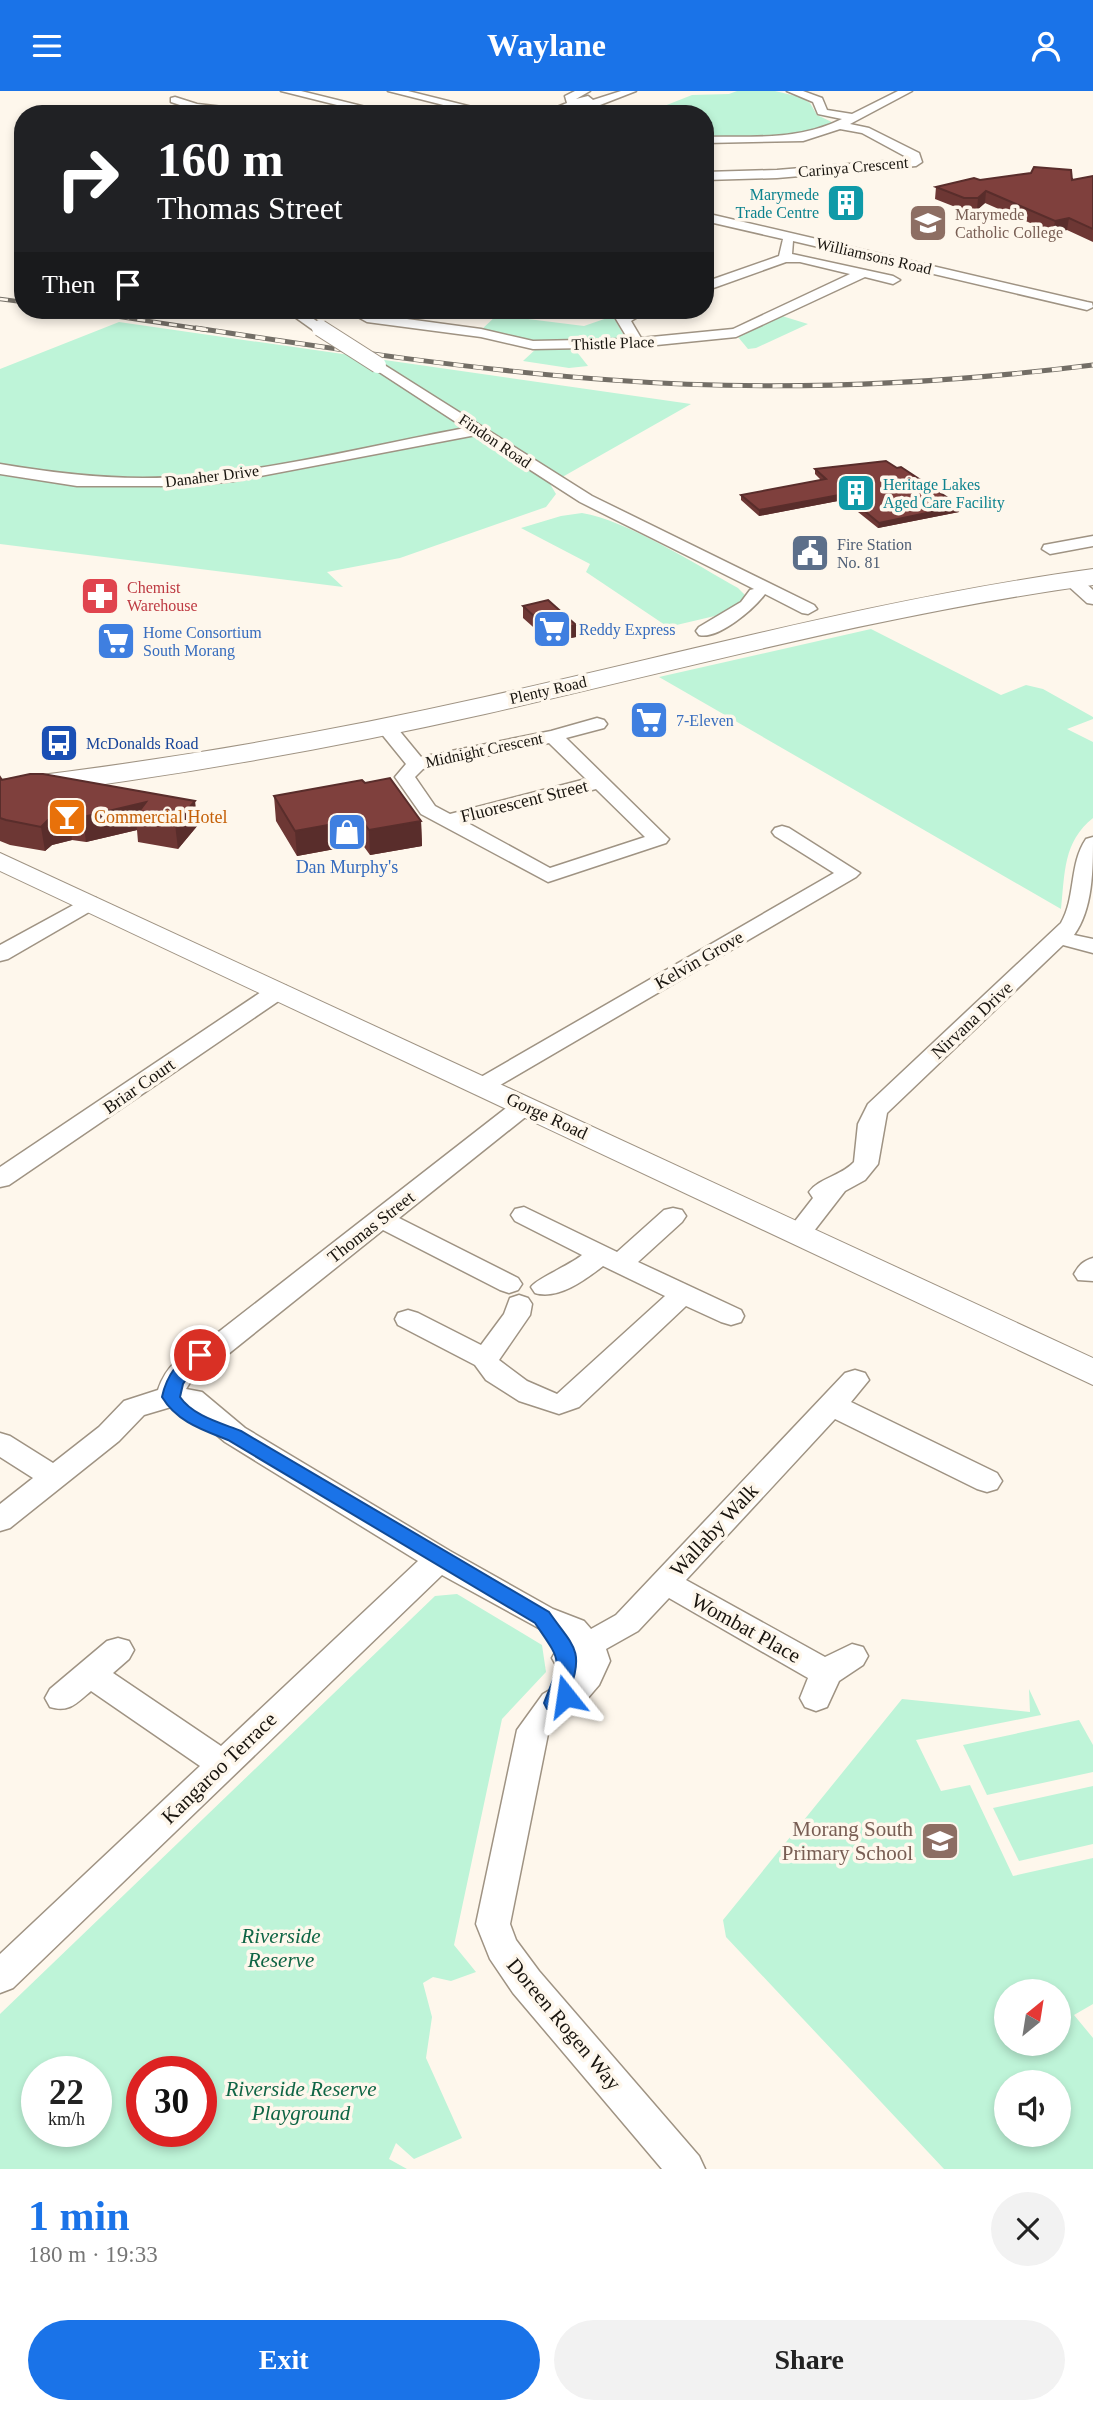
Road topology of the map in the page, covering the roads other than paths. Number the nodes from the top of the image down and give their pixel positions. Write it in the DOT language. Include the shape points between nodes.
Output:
graph roads {
  1 [pos="286,91"];
  2 [pos="393,91"];
  3 [pos="428,91"];
  4 [pos="585,91"];
  5 [pos="609,91"];
  6 [pos="631,91"];
  7 [pos="792,91"];
  8 [pos="907,91"];
  9 [pos="415,96"];
  10 [pos="576,103"];
  11 [pos="184,105"];
  12 [pos="204,105"];
  13 [pos="349,105"];
  14 [pos="456,105"];
  15 [pos="571,105"];
  16 [pos="853,118"];
  17 [pos="842,126"];
  18 [pos="714,141"];
  19 [pos="714,176"];
  20 [pos="714,219"];
  21 [pos="794,237"];
  22 [pos="785,258"];
  23 [pos="863,273"];
  24 [pos="893,279"];
  25 [pos="714,284"];
  26 [pos="1089,301"];
  27 [pos="306,319"];
  28 [pos="375,319"];
  29 [pos="623,319"];
  30 [pos="638,343"];
  31 [pos="475,428"];
  32 [pos="0,469"];
  33 [pos="1093,541"];
  34 [pos="1049,549"];
  35 [pos="1093,558"];
  36 [pos="705,559"];
  37 [pos="1082,578"];
  38 [pos="756,594"];
  39 [pos="1093,599"];
  40 [pos="812,618"];
  41 [pos="705,631"];
  42 [pos="597,724"];
  43 [pos="386,727"];
  44 [pos="553,736"];
  45 [pos="416,764"];
  46 [pos="0,765"];
  47 [pos="600,782"];
  48 [pos="0,789"];
  49 [pos="447,821"];
  50 [pos="782,832"];
  51 [pos="1093,843"];
  52 [pos="0,861"];
  53 [pos="88,902"];
  54 [pos="1060,938"];
  55 [pos="1093,946"];
  56 [pos="0,954"];
  57 [pos="278,991"];
  58 [pos="482,1086"];
  59 [pos="524,1106"];
  60 [pos="0,1179"];
  61 [pos="524,1215"];
  62 [pos="673,1216"];
  63 [pos="381,1219"];
  64 [pos="797,1234"];
  65 [pos="610,1259"];
  66 [pos="514,1294"];
  67 [pos="683,1294"];
  68 [pos="731,1316"];
  69 [pos="408,1319"];
  70 [pos="485,1359"];
  71 [pos="1093,1373"];
  72 [pos="855,1380"];
  73 [pos="182,1402"];
  74 [pos="832,1405"];
  75 [pos="0,1443"];
  76 [pos="54,1477"];
  77 [pos="987,1482"];
  78 [pos="0,1520"];
  79 [pos="439,1559"];
  80 [pos="665,1582"];
  81 [pos="118,1650"];
  82 [pos="577,1651"];
  83 [pos="90,1674"];
  84 [pos="832,1676"];
  85 [pos="61,1698"];
  86 [pos="223,1764"];
  87 [pos="0,1977"];
  88 [pos="686,2169"];
  1 -- 13 [label="street"];
  2 -- 9 [label="street"];
  3 -- 9 [label="street"];
  4 -- 10 [label="street" via="572,96 570,100"];
  5 -- 10 [label="street"];
  6 -- 10 [label="street" via="603,102"];
  7 -- 16 [label="street" via="818,100 822,112"];
  8 -- 16 [label="street"];
  9 -- 14 [label="street"];
  10 -- 15 [label="street"];
  11 -- 12 [label="street"];
  16 -- 17 [label="street"];
  17 -- 18 [label="street" via="803,138"];
  17 -- 19 [label="street, Carinya Crescent" via="865,130 915,156 916,162"];
  20 -- 21 [label="street, Williamsons Road"];
  21 -- 22 [label="street" via="786,243"];
  21 -- 26 [label="street, Williamsons Road"];
  22 -- 23 [label="street, Williamsons Road"];
  22 -- 25 [label="street"];
  23 -- 24 [label="street, Williamsons Road"];
  23 -- 30 [label="street, Thistle Place" via="736,333"];
  27 -- 31 [label="street, Findon Road, bridge"];
  28 -- 30 [label="street, Thistle Place" via="533,345"];
  29 -- 30 [label="street"];
  31 -- 32 [label="street, Danaher Drive" via="188,481 76,481"];
  31 -- 36 [label="street, Findon Road" via="586,499"];
  33 -- 34 [label="street"];
  35 -- 40 [label="highway, Plenty Road" via="952,579"];
  36 -- 38 [label="street, Findon Road" via="723,576"];
  36 -- 40 [label="street, Findon Road" via="746,576"];
  37 -- 39 [label="street"];
  37 -- 40 [label="highway, Plenty Road"];
  38 -- 40 [label="street, Findon Road"];
  38 -- 41 [label="street" via="747,606"];
  40 -- 41 [label="highway, Plenty Road"];
  40 -- 43 [label="highway, Plenty Road"];
  41 -- 46 [label="highway, Plenty Road" via="272,728"];
  42 -- 44 [label="street, Midnight Crescent"];
  43 -- 45 [label="street, Midnight Crescent"];
  43 -- 48 [label="highway, Plenty Road" via="226,758"];
  44 -- 45 [label="street, Midnight Crescent"];
  44 -- 47 [label="street, Midnight Crescent"];
  45 -- 49 [label="street, Midnight Crescent" via="405,777 428,810"];
  47 -- 49 [label="street, Fluorescent Street"];
  47 -- 49 [label="street, Midnight Crescent" via="659,839 548,876"];
  50 -- 58 [label="street, Kelvin Grove" via="849,873"];
  51 -- 54 [label="street, Nirvana Drive" via="1080,908"];
  52 -- 53 [label="main road, Gorge Road"];
  53 -- 56 [label="street"];
  53 -- 57 [label="main road, Gorge Road"];
  54 -- 55 [label="street"];
  54 -- 64 [label="street, Nirvana Drive" via="877,1109 869,1124 866,1164 829,1189"];
  57 -- 58 [label="main road, Gorge Road"];
  57 -- 60 [label="street, Briar Court"];
  58 -- 59 [label="main road, Gorge Road"];
  59 -- 63 [label="street, Thomas Street"];
  59 -- 64 [label="main road, Gorge Road"];
  61 -- 65 [label="street"];
  62 -- 65 [label="street"];
  63 -- 66 [label="street"];
  63 -- 73 [label="street, Thomas Street" via="217,1348"];
  64 -- 71 [label="main road, Gorge Road"];
  65 -- 66 [label="street" via="544,1287 531,1279 518,1279"];
  65 -- 67 [label="street"];
  66 -- 70 [label="street" via="517,1315"];
  67 -- 68 [label="street"];
  67 -- 70 [label="street" via="569,1400 558,1404 497,1376"];
  69 -- 70 [label="street"];
  72 -- 74 [label="street, Wallaby Walk"];
  73 -- 76 [label="street" via="109,1434"];
  73 -- 79 [label="street" via="208,1425 235,1436"];
  74 -- 77 [label="street"];
  74 -- 80 [label="street, Wallaby Walk"];
  75 -- 76 [label="street"];
  76 -- 78 [label="street"];
  79 -- 82 [label="street" via="542,1617 565,1648"];
  79 -- 86 [label="street, Kangaroo Terrace"];
  80 -- 82 [label="street, Wallaby Walk" via="623,1626"];
  80 -- 84 [label="street, Wombat Place"];
  81 -- 83 [label="street"];
  82 -- 88 [label="street, Doreen Rogen Way" via="554,1703 532,1734 494,1914 495,1933 526,1982"];
  83 -- 85 [label="street"];
  83 -- 86 [label="street"];
  86 -- 87 [label="street, Kangaroo Terrace"];
}
